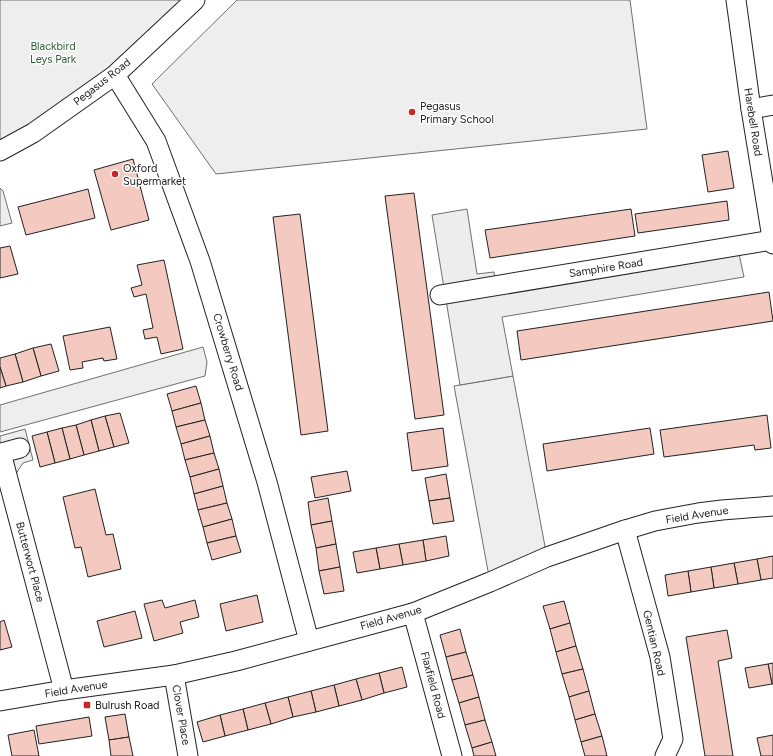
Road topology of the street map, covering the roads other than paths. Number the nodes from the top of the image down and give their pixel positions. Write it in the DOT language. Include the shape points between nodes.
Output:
graph roads {
  1 [pos="195,0"];
  2 [pos="736,0"];
  3 [pos="115,75"];
  4 [pos="773,105"];
  5 [pos="751,109"];
  6 [pos="0,151"];
  7 [pos="773,242"];
  8 [pos="440,295"];
  9 [pos="20,448"];
  10 [pos="773,506"];
  11 [pos="625,530"];
  12 [pos="414,613"];
  13 [pos="309,641"];
  14 [pos="174,674"];
  15 [pos="64,690"];
  16 [pos="0,701"];
  17 [pos="188,756"];
  18 [pos="452,756"];
  19 [pos="665,756"];
  1 -- 3 [label="street, Pegasus Road"];
  2 -- 5 [label="street, Harebell Road"];
  3 -- 6 [label="street, Pegasus Road" via="33,133"];
  3 -- 13 [label="street, Crowberry Road" via="156,141 200,261 267,482"];
  4 -- 5 [label="street"];
  5 -- 7 [label="street, Harebell Road"];
  7 -- 8 [label="street, Samphire Road"];
  9 -- 15 [label="street, Butterwort Place" via="1,453"];
  10 -- 11 [label="street, Field Avenue" via="698,513"];
  11 -- 12 [label="street, Field Avenue" via="547,557"];
  11 -- 19 [label="street, Gentian Road" via="660,657 673,739"];
  12 -- 13 [label="street, Field Avenue"];
  12 -- 18 [label="street, Flaxfield Road"];
  13 -- 14 [label="street, Field Avenue" via="236,661"];
  14 -- 15 [label="street, Field Avenue"];
  14 -- 17 [label="street, Clover Place"];
  15 -- 16 [label="street, Field Avenue"];
}
